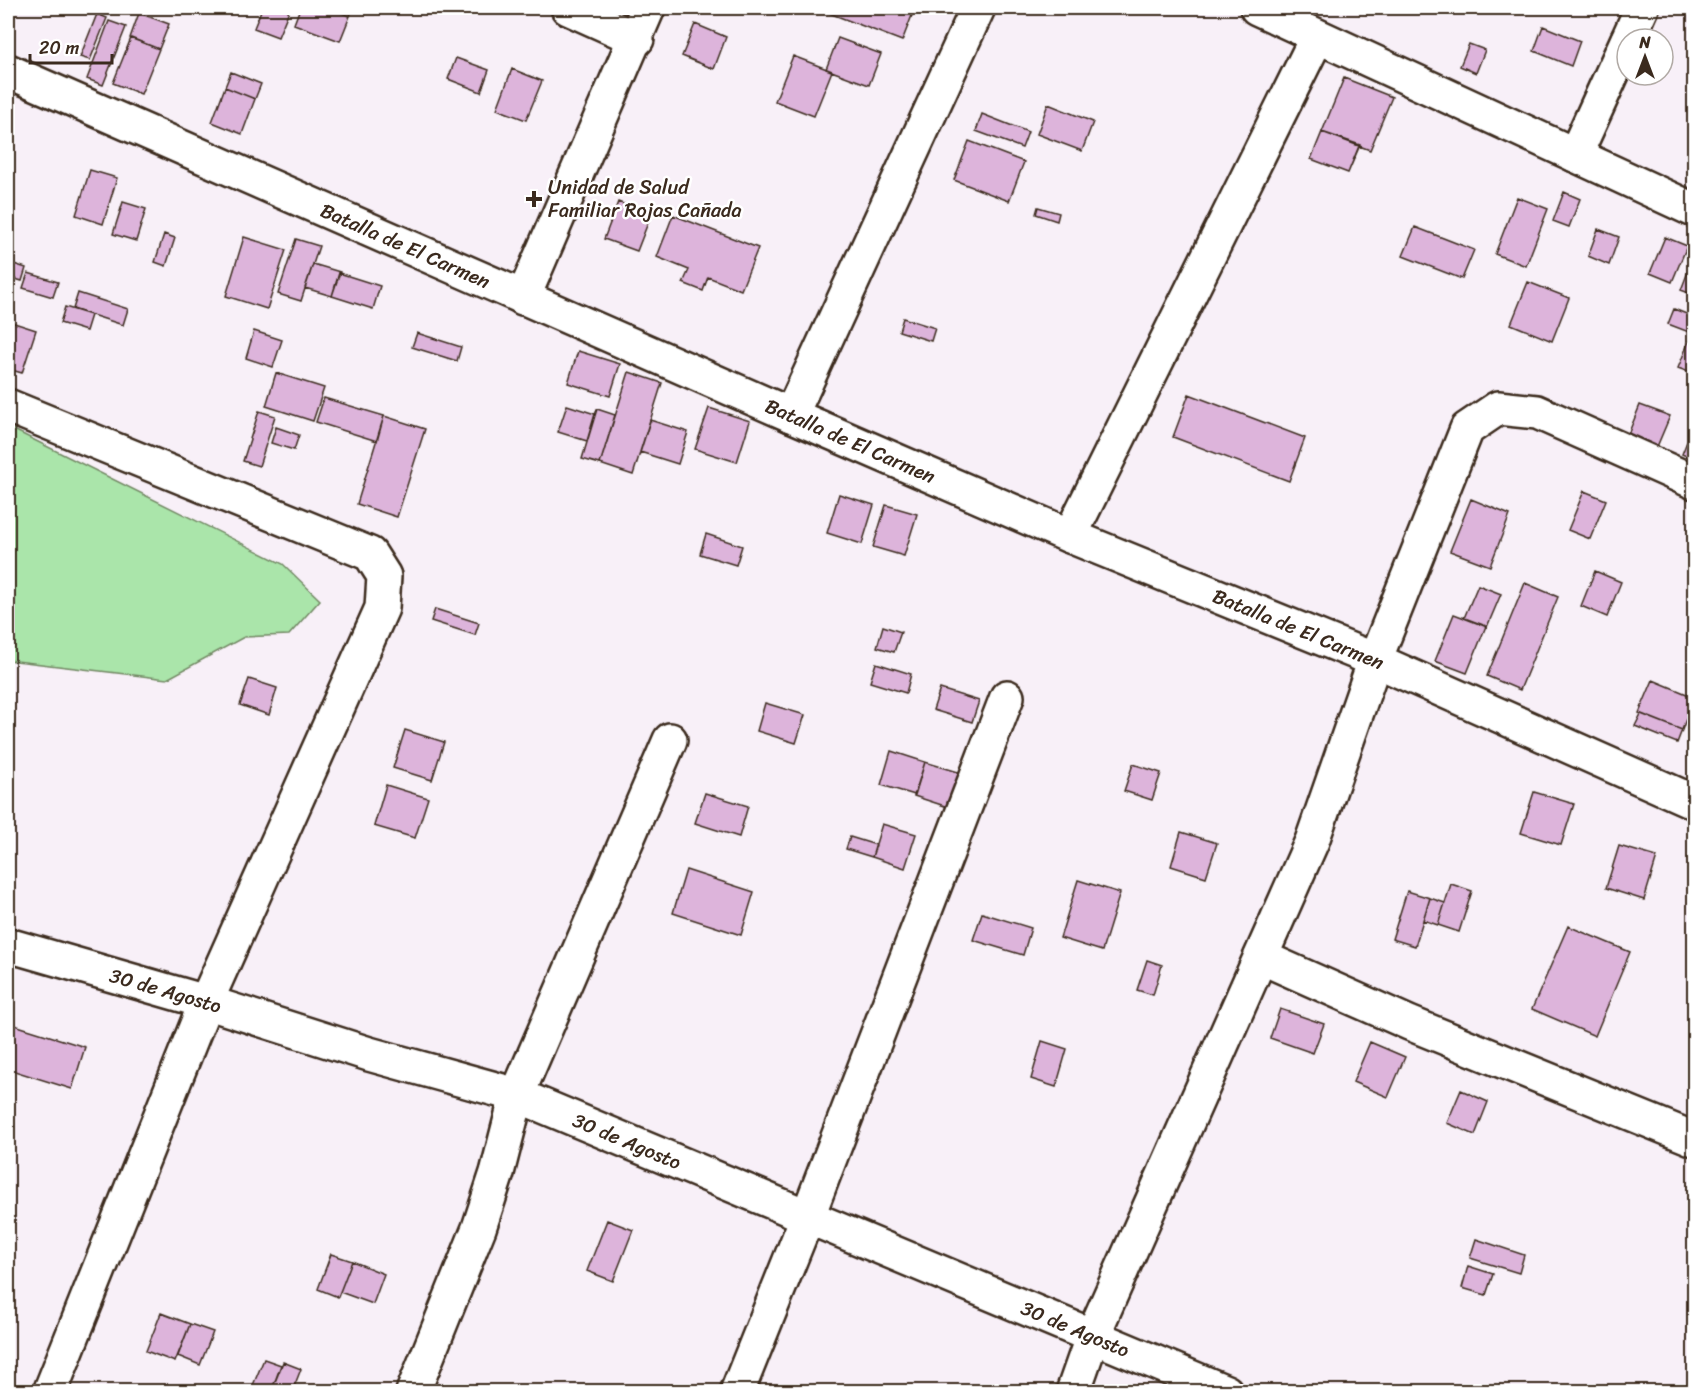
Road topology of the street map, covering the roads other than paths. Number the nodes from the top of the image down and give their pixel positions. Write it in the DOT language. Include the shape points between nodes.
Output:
graph roads {
  1 [pos="568,8"];
  2 [pos="648,8"];
  3 [pos="978,8"];
  4 [pos="1257,8"];
  5 [pos="1642,8"];
  6 [pos="1634,27"];
  7 [pos="1317,36"];
  8 [pos="636,39"];
  9 [pos="1615,68"];
  10 [pos="8,71"];
  11 [pos="1575,155"];
  12 [pos="1695,210"];
  13 [pos="523,298"];
  14 [pos="8,406"];
  15 [pos="791,415"];
  16 [pos="1695,482"];
  17 [pos="1070,536"];
  18 [pos="1375,660"];
  19 [pos="1007,697"];
  20 [pos="670,740"];
  21 [pos="1695,802"];
  22 [pos="8,945"];
  23 [pos="1261,957"];
  24 [pos="206,1002"];
  25 [pos="517,1095"];
  26 [pos="1695,1139"];
  27 [pos="807,1218"];
  28 [pos="1093,1335"];
  29 [pos="50,1392"];
  30 [pos="414,1392"];
  31 [pos="737,1392"];
  32 [pos="1072,1392"];
  33 [pos="1226,1392"];
  1 -- 8 [label="street"];
  2 -- 8 [label="street"];
  3 -- 15 [label="street"];
  4 -- 7 [label="street"];
  5 -- 6 [label="street"];
  7 -- 11 [label="street"];
  7 -- 17 [label="street"];
  8 -- 13 [label="street"];
  9 -- 11 [label="street"];
  10 -- 13 [label="street, Batalla de El Carmen"];
  11 -- 12 [label="street"];
  13 -- 15 [label="street, Batalla de El Carmen"];
  14 -- 24 [label="street" via="370,554 384,576 382,608"];
  15 -- 17 [label="street, Batalla de El Carmen"];
  16 -- 18 [label="street" via="1537,412 1498,408 1467,429"];
  17 -- 18 [label="street, Batalla de El Carmen"];
  18 -- 21 [label="street, Batalla de El Carmen"];
  18 -- 23 [label="street" via="1312,841"];
  19 -- 27 [label="street"];
  20 -- 25 [label="street"];
  22 -- 24 [label="street, 30 de Agosto"];
  23 -- 26 [label="street" via="1409,1023"];
  23 -- 28 [label="street"];
  24 -- 25 [label="street, 30 de Agosto" via="369,1054"];
  24 -- 29 [label="street"];
  25 -- 27 [label="street, 30 de Agosto"];
  25 -- 30 [label="street" via="479,1228"];
  27 -- 28 [label="street, 30 de Agosto"];
  27 -- 31 [label="street"];
  28 -- 32 [label="street"];
  28 -- 33 [label="street, 30 de Agosto"];
}
